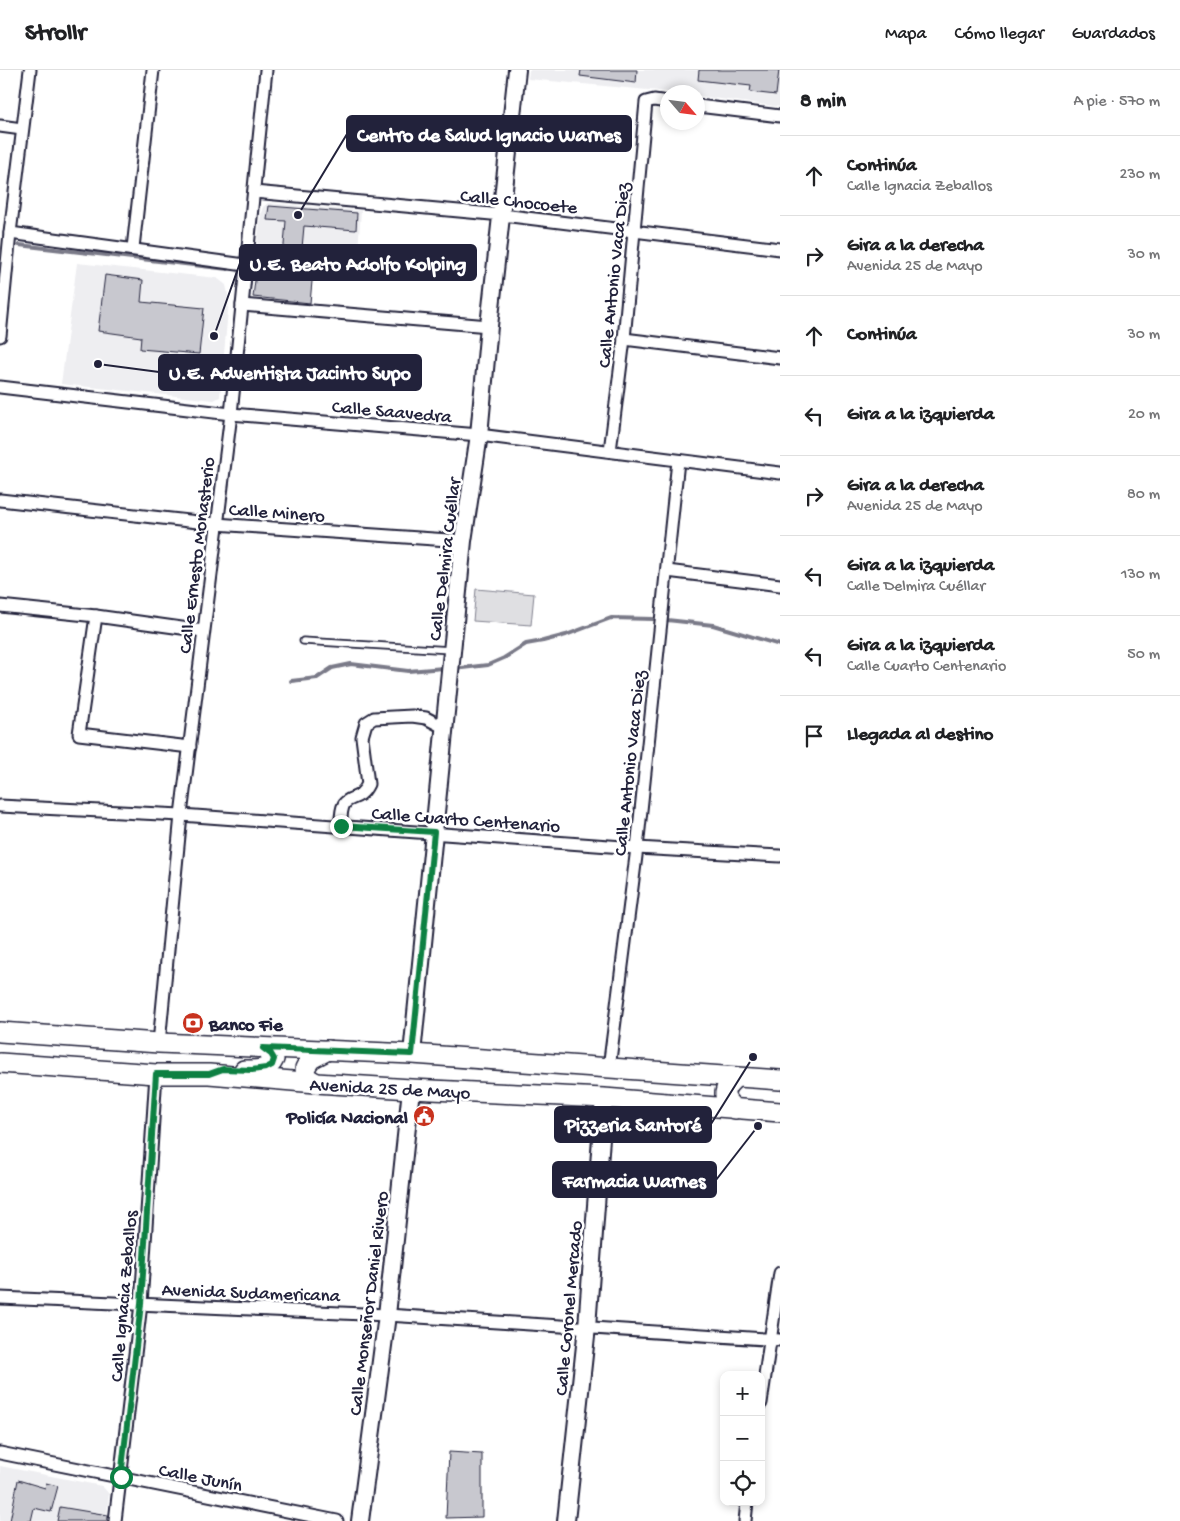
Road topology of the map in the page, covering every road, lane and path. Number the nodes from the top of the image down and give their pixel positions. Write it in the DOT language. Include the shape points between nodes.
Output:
graph roads {
  1 [pos="30,70"];
  2 [pos="153,70"];
  3 [pos="266,70"];
  4 [pos="518,70"];
  5 [pos="660,101"];
  6 [pos="705,107"];
  7 [pos="780,116"];
  8 [pos="0,126"];
  9 [pos="22,129"];
  10 [pos="254,192"];
  11 [pos="502,215"];
  12 [pos="634,230"];
  13 [pos="10,233"];
  14 [pos="134,248"];
  15 [pos="780,249"];
  16 [pos="4,253"];
  17 [pos="245,264"];
  18 [pos="242,305"];
  19 [pos="488,326"];
  20 [pos="0,336"];
  21 [pos="624,339"];
  22 [pos="780,358"];
  23 [pos="0,386"];
  24 [pos="231,414"];
  25 [pos="479,436"];
  26 [pos="610,451"];
  27 [pos="678,461"];
  28 [pos="780,473"];
  29 [pos="0,500"];
  30 [pos="216,524"];
  31 [pos="463,541"];
  32 [pos="667,571"];
  33 [pos="780,585"];
  34 [pos="0,606"];
  35 [pos="96,616"];
  36 [pos="203,631"];
  37 [pos="303,641"];
  38 [pos="453,650"];
  39 [pos="445,728"];
  40 [pos="190,747"];
  41 [pos="0,806"];
  42 [pos="181,815"];
  43 [pos="341,826"];
  44 [pos="434,832"];
  45 [pos="636,848"];
  46 [pos="780,856"];
  47 [pos="0,1032"];
  48 [pos="159,1043"];
  49 [pos="263,1048"];
  50 [pos="328,1050"];
  51 [pos="412,1054"];
  52 [pos="0,1063"];
  53 [pos="609,1068"];
  54 [pos="156,1074"];
  55 [pos="209,1074"];
  56 [pos="698,1074"];
  57 [pos="736,1077"];
  58 [pos="780,1080"];
  59 [pos="316,1083"];
  60 [pos="411,1089"];
  61 [pos="604,1098"];
  62 [pos="689,1105"];
  63 [pos="735,1109"];
  64 [pos="780,1112"];
  65 [pos="780,1273"];
  66 [pos="0,1298"];
  67 [pos="141,1304"];
  68 [pos="387,1315"];
  69 [pos="586,1327"];
  70 [pos="775,1340"];
  71 [pos="765,1385"];
  72 [pos="0,1454"];
  73 [pos="121,1477"];
  74 [pos="747,1506"];
  75 [pos="115,1521"];
  76 [pos="337,1521"];
  77 [pos="360,1521"];
  78 [pos="566,1521"];
  79 [pos="745,1521"];
  1 -- 9 [label="street"];
  2 -- 14 [label="street"];
  3 -- 10 [label="street, Calle Ernesto Monasterio"];
  4 -- 11 [label="main road, Calle Delmira Cuéllar"];
  5 -- 12 [label="street, Calle Antonio Vaca Diez" via="646,102"];
  6 -- 7 [label="street"];
  8 -- 9 [label="street"];
  9 -- 13 [label="street"];
  10 -- 11 [label="street, Calle Chocoete"];
  10 -- 17 [label="street, Calle Ernesto Monasterio"];
  11 -- 12 [label="street, Calle Chocoete"];
  11 -- 19 [label="main road, Calle Delmira Cuéllar"];
  12 -- 15 [label="street, Calle Chocoete"];
  12 -- 21 [label="street, Calle Antonio Vaca Diez"];
  13 -- 14 [label="street"];
  13 -- 16 [label="street"];
  14 -- 17 [label="street"];
  16 -- 20 [label="street"];
  17 -- 18 [label="street, Calle Ernesto Monasterio"];
  18 -- 19 [label="street"];
  18 -- 24 [label="street, Calle Ernesto Monasterio"];
  19 -- 25 [label="main road, Calle Delmira Cuéllar"];
  21 -- 22 [label="street"];
  21 -- 26 [label="street, Calle Antonio Vaca Diez"];
  23 -- 24 [label="street, Calle Saavedra"];
  24 -- 25 [label="street, Calle Saavedra"];
  24 -- 30 [label="street, Calle Ernesto Monasterio"];
  25 -- 26 [label="street, Calle Saavedra"];
  25 -- 31 [label="main road, Calle Delmira Cuéllar"];
  26 -- 27 [label="street, Calle Saavedra"];
  27 -- 28 [label="street, Calle Saavedra"];
  27 -- 32 [label="street, Calle Antonio Vaca Diez"];
  29 -- 30 [label="street, Calle Minero"];
  30 -- 31 [label="street, Calle Minero"];
  30 -- 36 [label="street, Calle Ernesto Monasterio"];
  31 -- 38 [label="main road, Calle Delmira Cuéllar"];
  32 -- 33 [label="street"];
  32 -- 45 [label="street, Calle Antonio Vaca Diez"];
  34 -- 35 [label="street"];
  35 -- 36 [label="street"];
  35 -- 40 [label="street" via="79,734"];
  36 -- 40 [label="street, Calle Ernesto Monasterio"];
  37 -- 38 [label="lane"];
  38 -- 39 [label="main road, Calle Delmira Cuéllar"];
  39 -- 43 [label="street" via="426,718 412,716 374,718 366,723 362,737 368,784 365,791 343,804"];
  39 -- 44 [label="main road, Calle Delmira Cuéllar"];
  40 -- 42 [label="street, Calle Ernesto Monasterio"];
  41 -- 42 [label="street, Calle Cuarto Centenario"];
  42 -- 43 [label="street, Calle Cuarto Centenario"];
  42 -- 48 [label="street, Calle Ernesto Monasterio"];
  43 -- 44 [label="street, Calle Cuarto Centenario"];
  44 -- 45 [label="street, Calle Cuarto Centenario"];
  44 -- 51 [label="main road, Calle Delmira Cuéllar"];
  45 -- 46 [label="street, Calle Cuarto Centenario"];
  45 -- 53 [label="street, Calle Antonio Vaca Diez"];
  47 -- 48 [label="main road, Avenida 25 de Mayo"];
  48 -- 49 [label="main road, Avenida 25 de Mayo"];
  49 -- 50 [label="main road, Avenida 25 de Mayo"];
  49 -- 55 [label="main road" via="274,1059 266,1068 223,1069"];
  50 -- 51 [label="main road, Avenida 25 de Mayo"];
  50 -- 59 [label="main road" via="311,1059 305,1068 306,1077"];
  51 -- 53 [label="main road, Avenida 25 de Mayo"];
  52 -- 54 [label="main road, Avenida 25 de Mayo"];
  53 -- 56 [label="main road, Avenida 25 de Mayo"];
  54 -- 55 [label="main road, Avenida 25 de Mayo"];
  54 -- 67 [label="street, Calle Ignacia Zeballos"];
  55 -- 59 [label="main road, Avenida 25 de Mayo"];
  56 -- 57 [label="main road, Avenida 25 de Mayo"];
  56 -- 62 [label="main road" via="704,1083 705,1093 700,1101"];
  57 -- 58 [label="main road, Avenida 25 de Mayo"];
  57 -- 63 [label="main road" via="730,1082 724,1097"];
  59 -- 60 [label="main road, Avenida 25 de Mayo"];
  60 -- 61 [label="main road, Avenida 25 de Mayo"];
  60 -- 68 [label="main road, Calle Monseñor Daniel Rivero"];
  61 -- 62 [label="main road, Avenida 25 de Mayo"];
  61 -- 69 [label="main road, Calle Coronel Mercado"];
  62 -- 63 [label="main road, Avenida 25 de Mayo"];
  63 -- 64 [label="main road, Avenida 25 de Mayo"];
  65 -- 70 [label="street"];
  66 -- 67 [label="street, Avenida Sudamericana"];
  67 -- 68 [label="street, Avenida Sudamericana"];
  67 -- 73 [label="street, Calle Ignacia Zeballos"];
  68 -- 69 [label="street, Avenida Sudamericana"];
  68 -- 77 [label="main road, Calle Monseñor Daniel Rivero"];
  69 -- 70 [label="street, Avenida Sudamericana"];
  69 -- 78 [label="main road, Calle Coronel Mercado"];
  70 -- 71 [label="street"];
  72 -- 73 [label="street, Calle Junín"];
  73 -- 75 [label="street, Calle Ignacia Zeballos"];
  73 -- 76 [label="street, Calle Junín"];
  74 -- 79 [label="street"];
}
